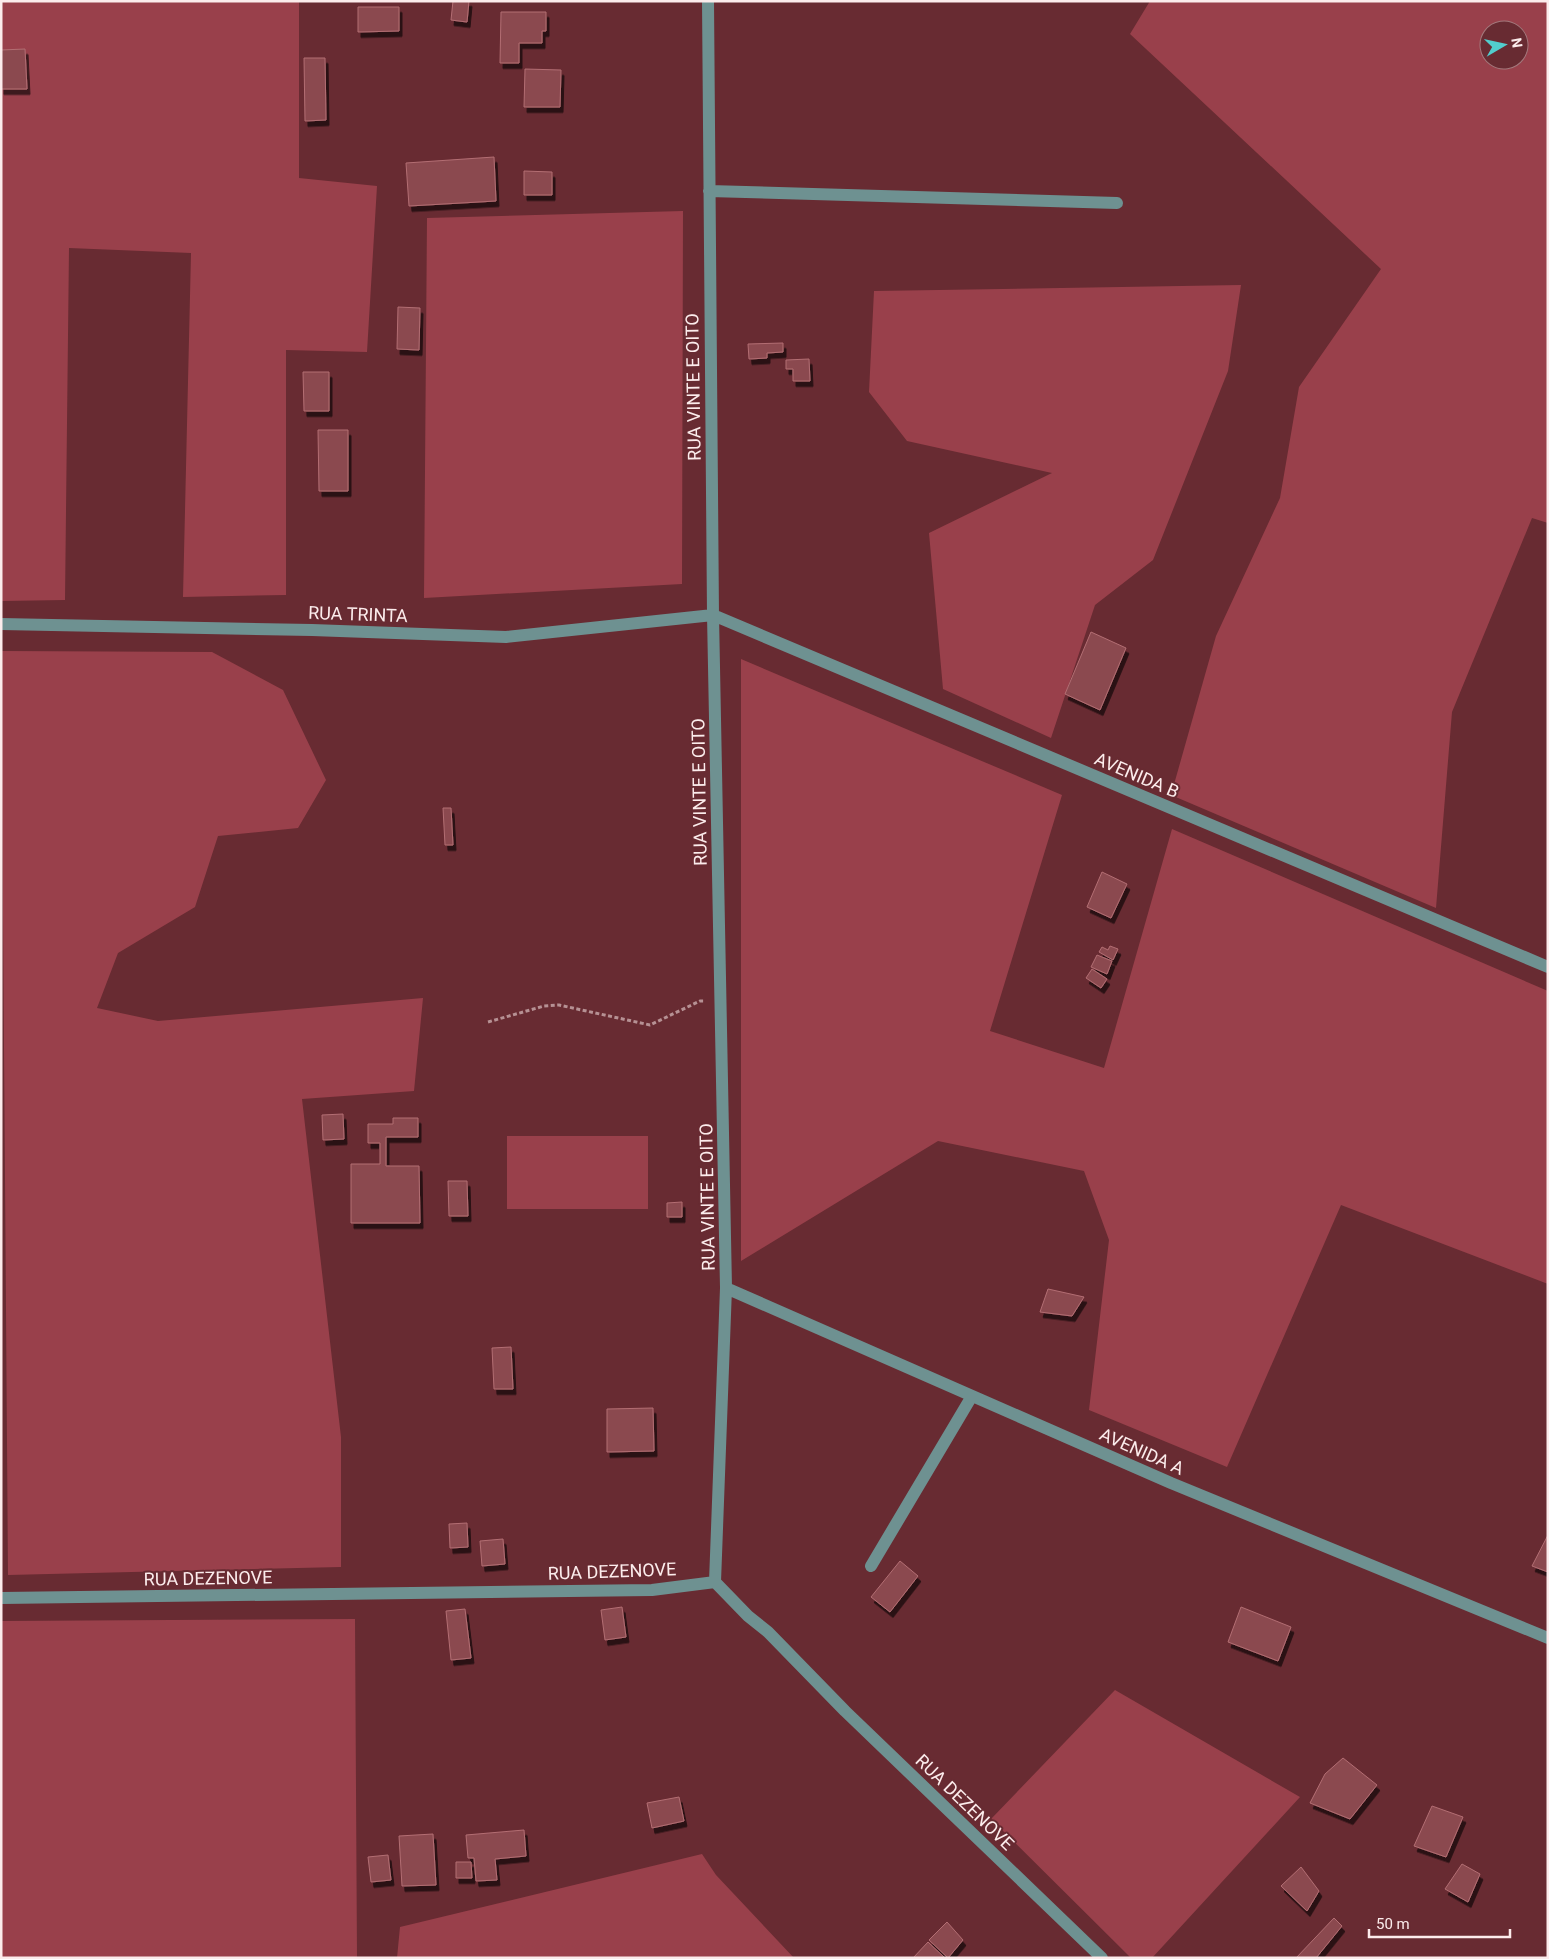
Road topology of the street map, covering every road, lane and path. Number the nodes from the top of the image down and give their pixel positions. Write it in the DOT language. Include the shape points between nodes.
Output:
graph roads {
  1 [pos="708,1"];
  2 [pos="709,192"];
  3 [pos="1118,203"];
  4 [pos="713,615"];
  5 [pos="1,624"];
  6 [pos="1548,967"];
  7 [pos="720,1002"];
  8 [pos="488,1022"];
  9 [pos="726,1288"];
  10 [pos="972,1396"];
  11 [pos="871,1566"];
  12 [pos="714,1582"];
  13 [pos="1,1598"];
  14 [pos="1548,1638"];
  15 [pos="1102,1958"];
  1 -- 2 [label="street, RUA VINTE E OITO"];
  2 -- 3 [label="street"];
  2 -- 4 [label="street, RUA VINTE E OITO"];
  4 -- 5 [label="street, RUA TRINTA" via="506,637"];
  4 -- 6 [label="street, AVENIDA B"];
  4 -- 7 [label="street, RUA VINTE E OITO"];
  7 -- 8 [label="path" via="700,1001 650,1024 560,1005 544,1006"];
  7 -- 9 [label="street, RUA VINTE E OITO"];
  9 -- 10 [label="street, AVENIDA A"];
  9 -- 12 [label="street, RUA VINTE E OITO"];
  10 -- 11 [label="street"];
  10 -- 14 [label="street, AVENIDA A" via="1180,1487"];
  12 -- 13 [label="street, RUA DEZENOVE" via="652,1590"];
  12 -- 15 [label="street, RUA DEZENOVE"];
}
